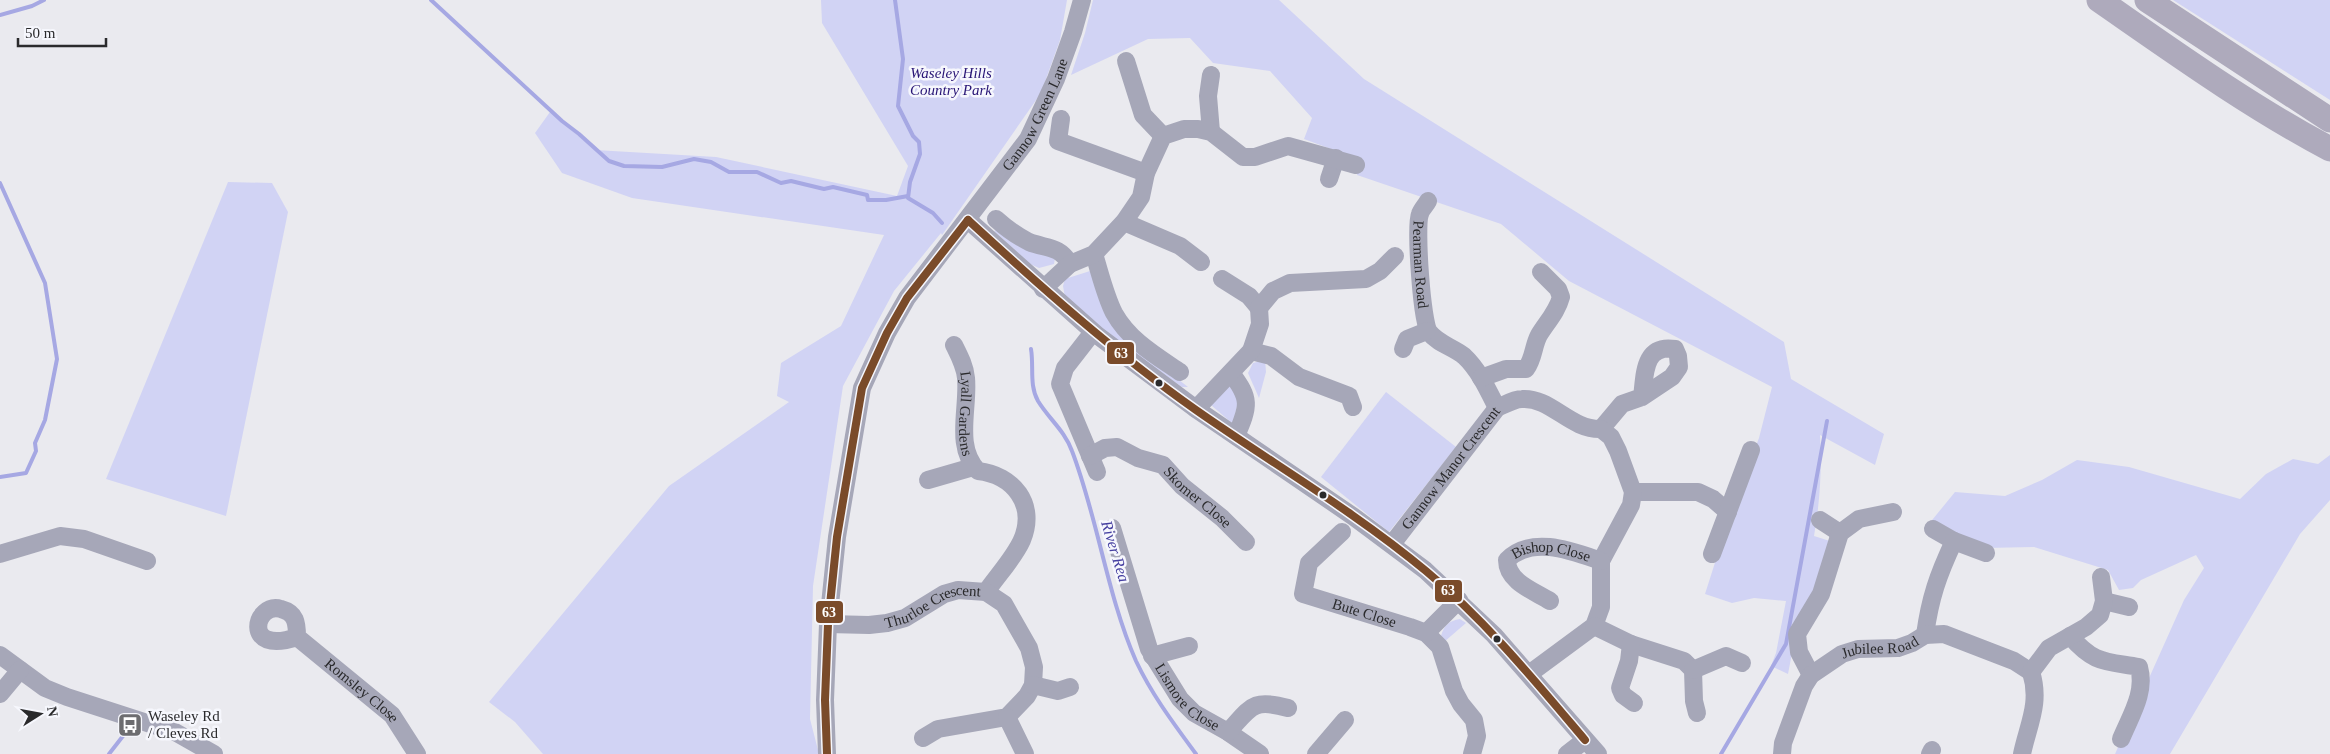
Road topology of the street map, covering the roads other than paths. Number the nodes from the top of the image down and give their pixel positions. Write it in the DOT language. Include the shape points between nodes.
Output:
graph roads {
  1 [pos="1082,0"];
  2 [pos="2099,0"];
  3 [pos="2147,0"];
  4 [pos="1126,61"];
  5 [pos="1211,75"];
  6 [pos="1061,119"];
  7 [pos="2330,120"];
  8 [pos="1210,132"];
  9 [pos="1163,136"];
  10 [pos="2330,149"];
  11 [pos="1336,158"];
  12 [pos="1356,164"];
  13 [pos="1146,173"];
  14 [pos="1329,179"];
  15 [pos="1428,202"];
  16 [pos="996,219"];
  17 [pos="968,220"];
  18 [pos="1124,222"];
  19 [pos="1094,254"];
  20 [pos="1395,256"];
  21 [pos="1201,262"];
  22 [pos="1070,264"];
  23 [pos="1541,272"];
  24 [pos="1222,279"];
  25 [pos="1043,289"];
  26 [pos="1259,308"];
  27 [pos="1427,331"];
  28 [pos="1093,332"];
  29 [pos="1404,349"];
  30 [pos="1252,350"];
  31 [pos="954,357"];
  32 [pos="1180,372"];
  33 [pos="1231,372"];
  34 [pos="1482,378"];
  35 [pos="1642,397"];
  36 [pos="1353,407"];
  37 [pos="1497,408"];
  38 [pos="1196,409"];
  39 [pos="1601,429"];
  40 [pos="1236,436"];
  41 [pos="1752,450"];
  42 [pos="973,467"];
  43 [pos="928,480"];
  44 [pos="1633,492"];
  45 [pos="1728,512"];
  46 [pos="1893,512"];
  47 [pos="1820,520"];
  48 [pos="1112,528"];
  49 [pos="1933,529"];
  50 [pos="1342,532"];
  51 [pos="1840,533"];
  52 [pos="1954,541"];
  53 [pos="1246,542"];
  54 [pos="1392,544"];
  55 [pos="1986,553"];
  56 [pos="0,554"];
  57 [pos="1712,554"];
  58 [pos="147,562"];
  59 [pos="1601,562"];
  60 [pos="2101,577"];
  61 [pos="986,592"];
  62 [pos="1459,600"];
  63 [pos="2104,601"];
  64 [pos="1550,602"];
  65 [pos="2130,607"];
  66 [pos="828,624"];
  67 [pos="1594,626"];
  68 [pos="1426,633"];
  69 [pos="1925,635"];
  70 [pos="2070,636"];
  71 [pos="297,637"];
  72 [pos="1631,644"];
  73 [pos="1189,646"];
  74 [pos="0,655"];
  75 [pos="1152,656"];
  76 [pos="1742,663"];
  77 [pos="20,670"];
  78 [pos="1693,670"];
  79 [pos="2031,672"];
  80 [pos="1529,674"];
  81 [pos="1811,675"];
  82 [pos="1033,685"];
  83 [pos="1070,687"];
  84 [pos="0,694"];
  85 [pos="1634,703"];
  86 [pos="1288,708"];
  87 [pos="1697,713"];
  88 [pos="1007,717"];
  89 [pos="1345,720"];
  90 [pos="1228,732"];
  91 [pos="923,738"];
  92 [pos="2120,739"];
  93 [pos="1585,740"];
  94 [pos="213,754"];
  95 [pos="417,754"];
  96 [pos="827,754"];
  97 [pos="1025,754"];
  98 [pos="1260,754"];
  99 [pos="1316,754"];
  100 [pos="1472,754"];
  101 [pos="1568,754"];
  102 [pos="1598,754"];
  103 [pos="1782,754"];
  104 [pos="2022,754"];
  1 -- 17 [label="street, Gannow Green Lane" via="1056,79 1028,139"];
  2 -- 10 [label="highway" via="2186,60"];
  3 -- 7 [label="highway"];
  4 -- 9 [label="street" via="1143,115"];
  5 -- 8 [label="street" via="1208,96"];
  6 -- 13 [label="street" via="1054,147"];
  8 -- 9 [label="street" via="1184,129"];
  8 -- 11 [label="street" via="1235,152 1249,158 1288,146"];
  9 -- 13 [label="street"];
  11 -- 12 [label="street"];
  11 -- 14 [label="street"];
  13 -- 18 [label="street" via="1140,197"];
  15 -- 27 [label="street, Pearman Road" via="1420,214 1418,230 1423,316"];
  16 -- 22 [label="street" via="1010,232 1030,242 1059,250"];
  17 -- 25 [label="street"];
  17 -- 66 [label="street, Gannow Green Lane" via="907,298 862,388 837,536"];
  18 -- 19 [label="street"];
  18 -- 21 [label="street" via="1180,246"];
  19 -- 22 [label="street"];
  19 -- 32 [label="street" via="1114,312 1125,330 1150,353"];
  20 -- 26 [label="street" via="1366,279 1290,283 1274,291"];
  22 -- 25 [label="street"];
  23 -- 34 [label="street" via="1558,289 1561,297 1558,309 1538,337 1532,360 1526,369 1506,369"];
  24 -- 26 [label="street" via="1248,296"];
  25 -- 28 [label="street"];
  26 -- 30 [label="street" via="1260,324"];
  27 -- 29 [label="street, Pearman Road" via="1407,340"];
  27 -- 34 [label="street, Pearman Road" via="1464,356"];
  28 -- 38 [label="street"];
  28 -- 53 [label="street, Skomer Close" via="1065,368 1060,384 1093,464 1105,448 1116,447 1163,465"];
  30 -- 33 [label="street"];
  30 -- 36 [label="street" via="1271,356 1299,377 1349,396"];
  31 -- 42 [label="street, Lyall Gardens" via="966,378 966,453"];
  33 -- 38 [label="street"];
  33 -- 40 [label="street" via="1244,390 1246,399 1244,416"];
  34 -- 37 [label="street, Pearman Road"];
  35 -- 39 [label="street" via="1622,404"];
  37 -- 39 [label="street, Gannow Manor Crescent" via="1521,398 1534,400 1574,423"];
  37 -- 54 [label="street, Gannow Manor Crescent"];
  38 -- 40 [label="street"];
  39 -- 44 [label="street" via="1611,436"];
  40 -- 54 [label="street"];
  41 -- 45 [label="street"];
  42 -- 43 [label="street, Lyall Gardens"];
  42 -- 61 [label="street, Lyall Gardens" via="1007,480 1019,492 1026,512 1021,542"];
  44 -- 45 [label="street" via="1698,492"];
  44 -- 59 [label="street" via="1632,505"];
  45 -- 57 [label="street"];
  46 -- 51 [label="street" via="1859,519"];
  47 -- 51 [label="street"];
  48 -- 75 [label="street, Lismore Close"];
  49 -- 52 [label="street"];
  50 -- 68 [label="street, Bute Close" via="1309,563 1295,594"];
  51 -- 81 [label="street" via="1821,594 1797,634 1799,652"];
  52 -- 55 [label="street"];
  52 -- 69 [label="street" via="1936,581"];
  54 -- 62 [label="street"];
  56 -- 58 [label="street" via="60,536 84,539"];
  59 -- 64 [label="street, Bishop Close" via="1550,547 1536,546 1514,553 1507,560 1507,569 1514,579"];
  59 -- 67 [label="street" via="1601,607"];
  60 -- 63 [label="street"];
  61 -- 66 [label="street, Thurloe Crescent" via="958,590 944,594 905,618 887,623"];
  61 -- 82 [label="street, Thurloe Crescent" via="1004,604 1029,648 1034,666"];
  62 -- 68 [label="street"];
  62 -- 80 [label="street"];
  63 -- 65 [label="street"];
  63 -- 70 [label="street" via="2100,615"];
  66 -- 96 [label="street, Gannow Green Lane"];
  67 -- 72 [label="street"];
  67 -- 80 [label="street"];
  68 -- 100 [label="street" via="1440,647 1454,691 1474,720 1477,736"];
  69 -- 79 [label="street, Jubilee Road" via="1944,634"];
  69 -- 81 [label="street, Jubilee Road" via="1898,648 1858,649 1842,654"];
  70 -- 79 [label="street" via="2049,648"];
  70 -- 92 [label="street" via="2084,652 2096,659 2139,667 2143,679 2140,697"];
  71 -- 95 [label="street, Romsley Close" via="392,715"];
  72 -- 78 [label="street" via="1684,661"];
  72 -- 85 [label="street" via="1620,688 1623,695"];
  73 -- 75 [label="street, Lismore Close"];
  74 -- 77 [label="street"];
  75 -- 90 [label="street, Lismore Close" via="1180,699 1194,713"];
  76 -- 78 [label="street" via="1726,656"];
  77 -- 84 [label="street"];
  77 -- 94 [label="street" via="45,688 175,732"];
  78 -- 87 [label="street"];
  79 -- 104 [label="street" via="2035,684 2035,710"];
  80 -- 93 [label="street"];
  81 -- 103 [label="street, Jubilee Road" via="1783,743"];
  82 -- 83 [label="street" via="1058,691"];
  82 -- 88 [label="street"];
  86 -- 90 [label="street, Lismore Close" via="1269,702 1252,706"];
  88 -- 91 [label="street" via="938,729"];
  88 -- 97 [label="street"];
  89 -- 99 [label="street"];
  90 -- 98 [label="street, Lismore Close"];
  93 -- 101 [label="street"];
  93 -- 102 [label="street"];
}
